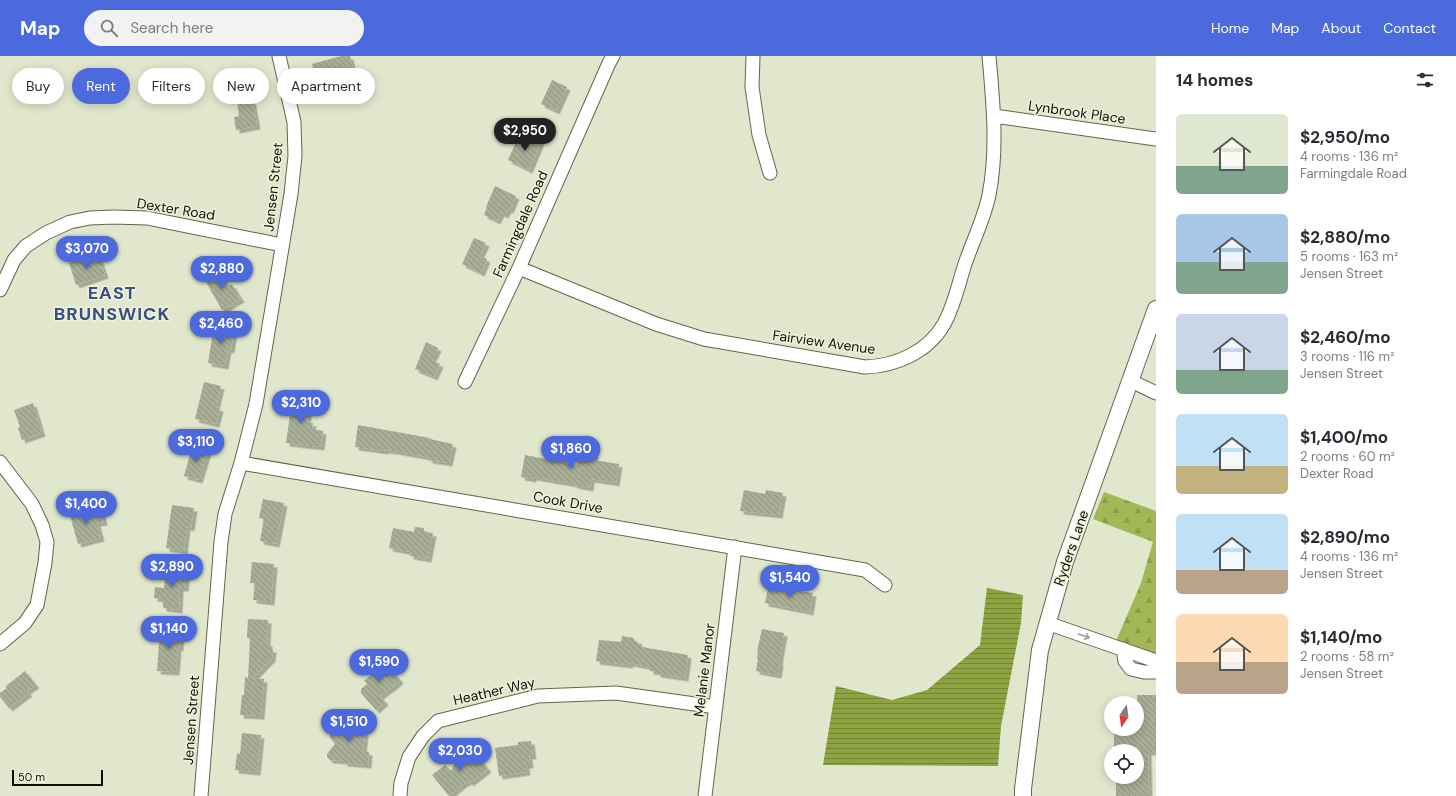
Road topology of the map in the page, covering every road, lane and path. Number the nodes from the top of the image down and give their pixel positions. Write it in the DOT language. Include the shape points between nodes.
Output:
graph roads {
  1 [pos="279,56"];
  2 [pos="613,56"];
  3 [pos="753,56"];
  4 [pos="989,56"];
  5 [pos="994,116"];
  6 [pos="1156,139"];
  7 [pos="770,173"];
  8 [pos="282,245"];
  9 [pos="519,268"];
  10 [pos="0,290"];
  11 [pos="1156,309"];
  12 [pos="1130,381"];
  13 [pos="465,382"];
  14 [pos="1156,393"];
  15 [pos="0,462"];
  16 [pos="241,463"];
  17 [pos="735,547"];
  18 [pos="886,585"];
  19 [pos="1047,623"];
  20 [pos="0,644"];
  21 [pos="1123,649"];
  22 [pos="1156,661"];
  23 [pos="1156,672"];
  24 [pos="716,707"];
  25 [pos="201,796"];
  26 [pos="400,796"];
  27 [pos="705,796"];
  28 [pos="1023,796"];
  1 -- 8 [label="street, Jensen Street" via="294,122 291,194"];
  2 -- 9 [label="street, Farmingdale Road"];
  3 -- 7 [label="street" via="752,86 759,135"];
  4 -- 5 [label="street, Fairview Avenue"];
  5 -- 6 [label="street, Lynbrook Place"];
  5 -- 9 [label="street, Fairview Avenue" via="993,168 989,195 950,312 936,336 924,347 892,364 865,367 704,339 656,324"];
  8 -- 10 [label="street, Dexter Road" via="147,218 90,218 70,222 26,246 14,260"];
  8 -- 16 [label="street, Jensen Street" via="256,404"];
  9 -- 13 [label="street, Farmingdale Road"];
  11 -- 12 [label="main road, Ryders Lane"];
  12 -- 14 [label="street"];
  12 -- 19 [label="main road, Ryders Lane" via="1065,562"];
  15 -- 20 [label="street" via="32,504 47,542 37,605 25,623"];
  16 -- 17 [label="street, Cook Drive"];
  16 -- 25 [label="street, Jensen Street" via="225,514 221,542"];
  17 -- 18 [label="street, Cook Drive" via="865,570"];
  17 -- 24 [label="street, Melanie Manor"];
  19 -- 21 [label="street, one-way"];
  19 -- 28 [label="main road, Ryders Lane" via="1040,650"];
  21 -- 22 [label="street"];
  21 -- 23 [label="street" via="1125,661 1131,670"];
  24 -- 26 [label="street, Heather Way" via="616,693 538,696 438,721 423,736 409,757"];
  24 -- 27 [label="street, Melanie Manor"];
}
